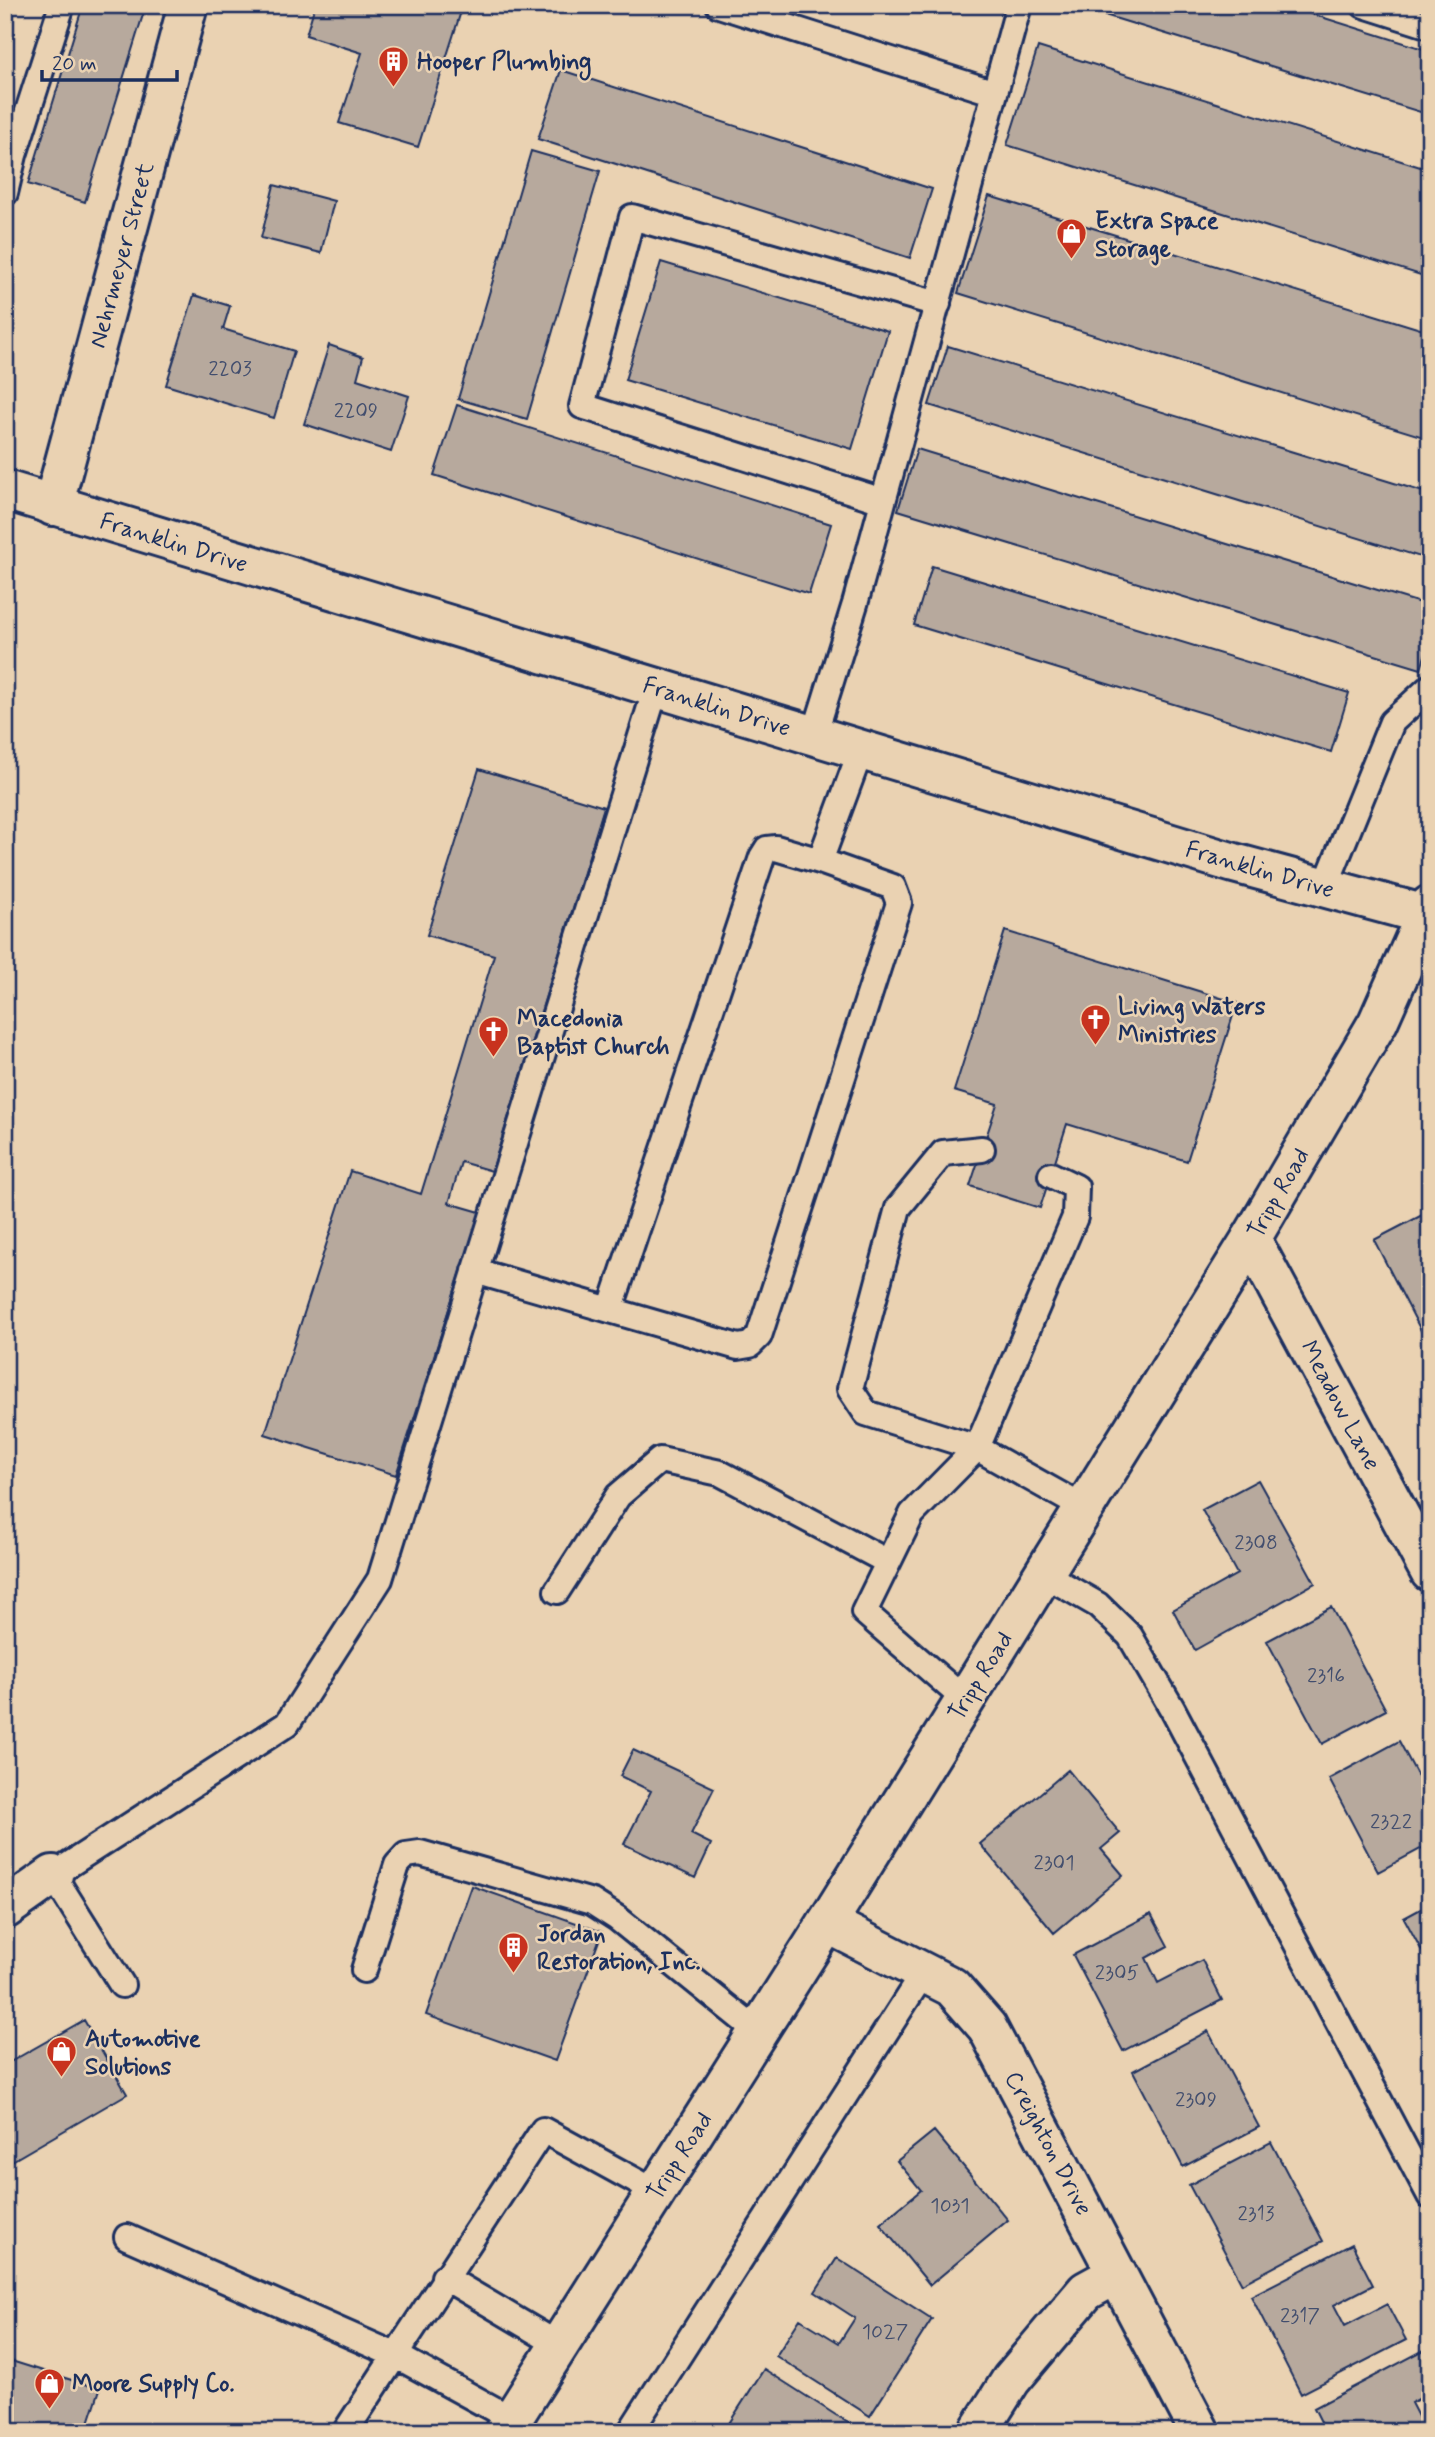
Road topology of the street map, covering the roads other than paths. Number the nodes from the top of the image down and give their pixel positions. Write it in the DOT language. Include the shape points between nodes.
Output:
graph roads {
  1 [pos="62,5"];
  2 [pos="188,5"];
  3 [pos="719,5"];
  4 [pos="1019,5"];
  5 [pos="1364,5"];
  6 [pos="1430,26"];
  7 [pos="995,93"];
  8 [pos="10,154"];
  9 [pos="5,193"];
  10 [pos="938,304"];
  11 [pos="5,490"];
  12 [pos="883,501"];
  13 [pos="53,506"];
  14 [pos="1430,687"];
  15 [pos="656,688"];
  16 [pos="814,736"];
  17 [pos="861,750"];
  18 [pos="820,861"];
  19 [pos="1325,887"];
  20 [pos="1428,912"];
  21 [pos="982,1149"];
  22 [pos="1051,1175"];
  23 [pos="1251,1239"];
  24 [pos="475,1271"];
  25 [pos="610,1310"];
  26 [pos="977,1448"];
  27 [pos="1084,1508"];
  28 [pos="888,1562"];
  29 [pos="1430,1572"];
  30 [pos="1044,1574"];
  31 [pos="557,1591"];
  32 [pos="965,1700"];
  33 [pos="53,1875"];
  34 [pos="5,1909"];
  35 [pos="827,1923"];
  36 [pos="364,1970"];
  37 [pos="924,1972"];
  38 [pos="122,1985"];
  39 [pos="758,2032"];
  40 [pos="656,2192"];
  41 [pos="1430,2196"];
  42 [pos="127,2237"];
  43 [pos="1117,2274"];
  44 [pos="444,2277"];
  45 [pos="559,2345"];
  46 [pos="395,2355"];
  47 [pos="508,2426"];
  48 [pos="345,2432"];
  49 [pos="630,2432"];
  50 [pos="978,2432"];
  51 [pos="1200,2432"];
  1 -- 8 [label="lane"];
  2 -- 13 [label="street, Nehrmeyer Street"];
  3 -- 7 [label="lane"];
  4 -- 7 [label="lane"];
  5 -- 6 [label="lane"];
  7 -- 10 [label="lane"];
  8 -- 9 [label="lane"];
  10 -- 12 [label="lane"];
  10 -- 12 [label="lane" via="632,217 582,406"];
  11 -- 13 [label="street, Franklin Drive"];
  12 -- 16 [label="lane"];
  13 -- 15 [label="street, Franklin Drive"];
  14 -- 19 [label="lane" via="1392,722"];
  15 -- 16 [label="street, Franklin Drive"];
  15 -- 24 [label="lane"];
  16 -- 17 [label="street, Franklin Drive"];
  17 -- 18 [label="lane"];
  17 -- 19 [label="street, Franklin Drive"];
  18 -- 25 [label="lane" via="776,848 767,849 762,857"];
  18 -- 25 [label="lane" via="893,887 899,903 759,1336 750,1345 738,1347"];
  19 -- 20 [label="street, Franklin Drive"];
  20 -- 23 [label="street, Tripp Road" via="1378,1023"];
  21 -- 26 [label="lane" via="943,1153 898,1208 850,1389 866,1413"];
  22 -- 26 [label="lane" via="1076,1187 1075,1217"];
  23 -- 27 [label="street, Tripp Road"];
  23 -- 29 [label="street, Meadow Lane"];
  24 -- 25 [label="lane"];
  24 -- 33 [label="lane" via="380,1579 287,1724"];
  26 -- 27 [label="lane"];
  26 -- 28 [label="lane" via="912,1514"];
  27 -- 30 [label="street, Tripp Road"];
  28 -- 31 [label="lane" via="720,1473 660,1460 618,1496"];
  28 -- 32 [label="lane" via="864,1612"];
  30 -- 32 [label="street, Tripp Road"];
  30 -- 41 [label="lane" via="1098,1605 1130,1636"];
  32 -- 35 [label="street, Tripp Road"];
  33 -- 34 [label="street"];
  33 -- 38 [label="lane"];
  35 -- 37 [label="street, Creighton Drive"];
  35 -- 39 [label="street, Tripp Road"];
  36 -- 39 [label="lane" via="397,1865 406,1855 420,1853 592,1902 617,1917"];
  37 -- 43 [label="street, Creighton Drive" via="953,1987 988,2027"];
  37 -- 49 [label="lane"];
  39 -- 40 [label="street, Tripp Road"];
  40 -- 44 [label="lane" via="543,2130"];
  40 -- 45 [label="street, Tripp Road"];
  42 -- 46 [label="lane"];
  43 -- 50 [label="street" via="1086,2291 1011,2380"];
  43 -- 51 [label="street, Creighton Drive"];
  44 -- 45 [label="lane"];
  44 -- 46 [label="lane"];
  45 -- 47 [label="street, Tripp Road"];
  46 -- 47 [label="lane"];
  46 -- 48 [label="lane"];
}
